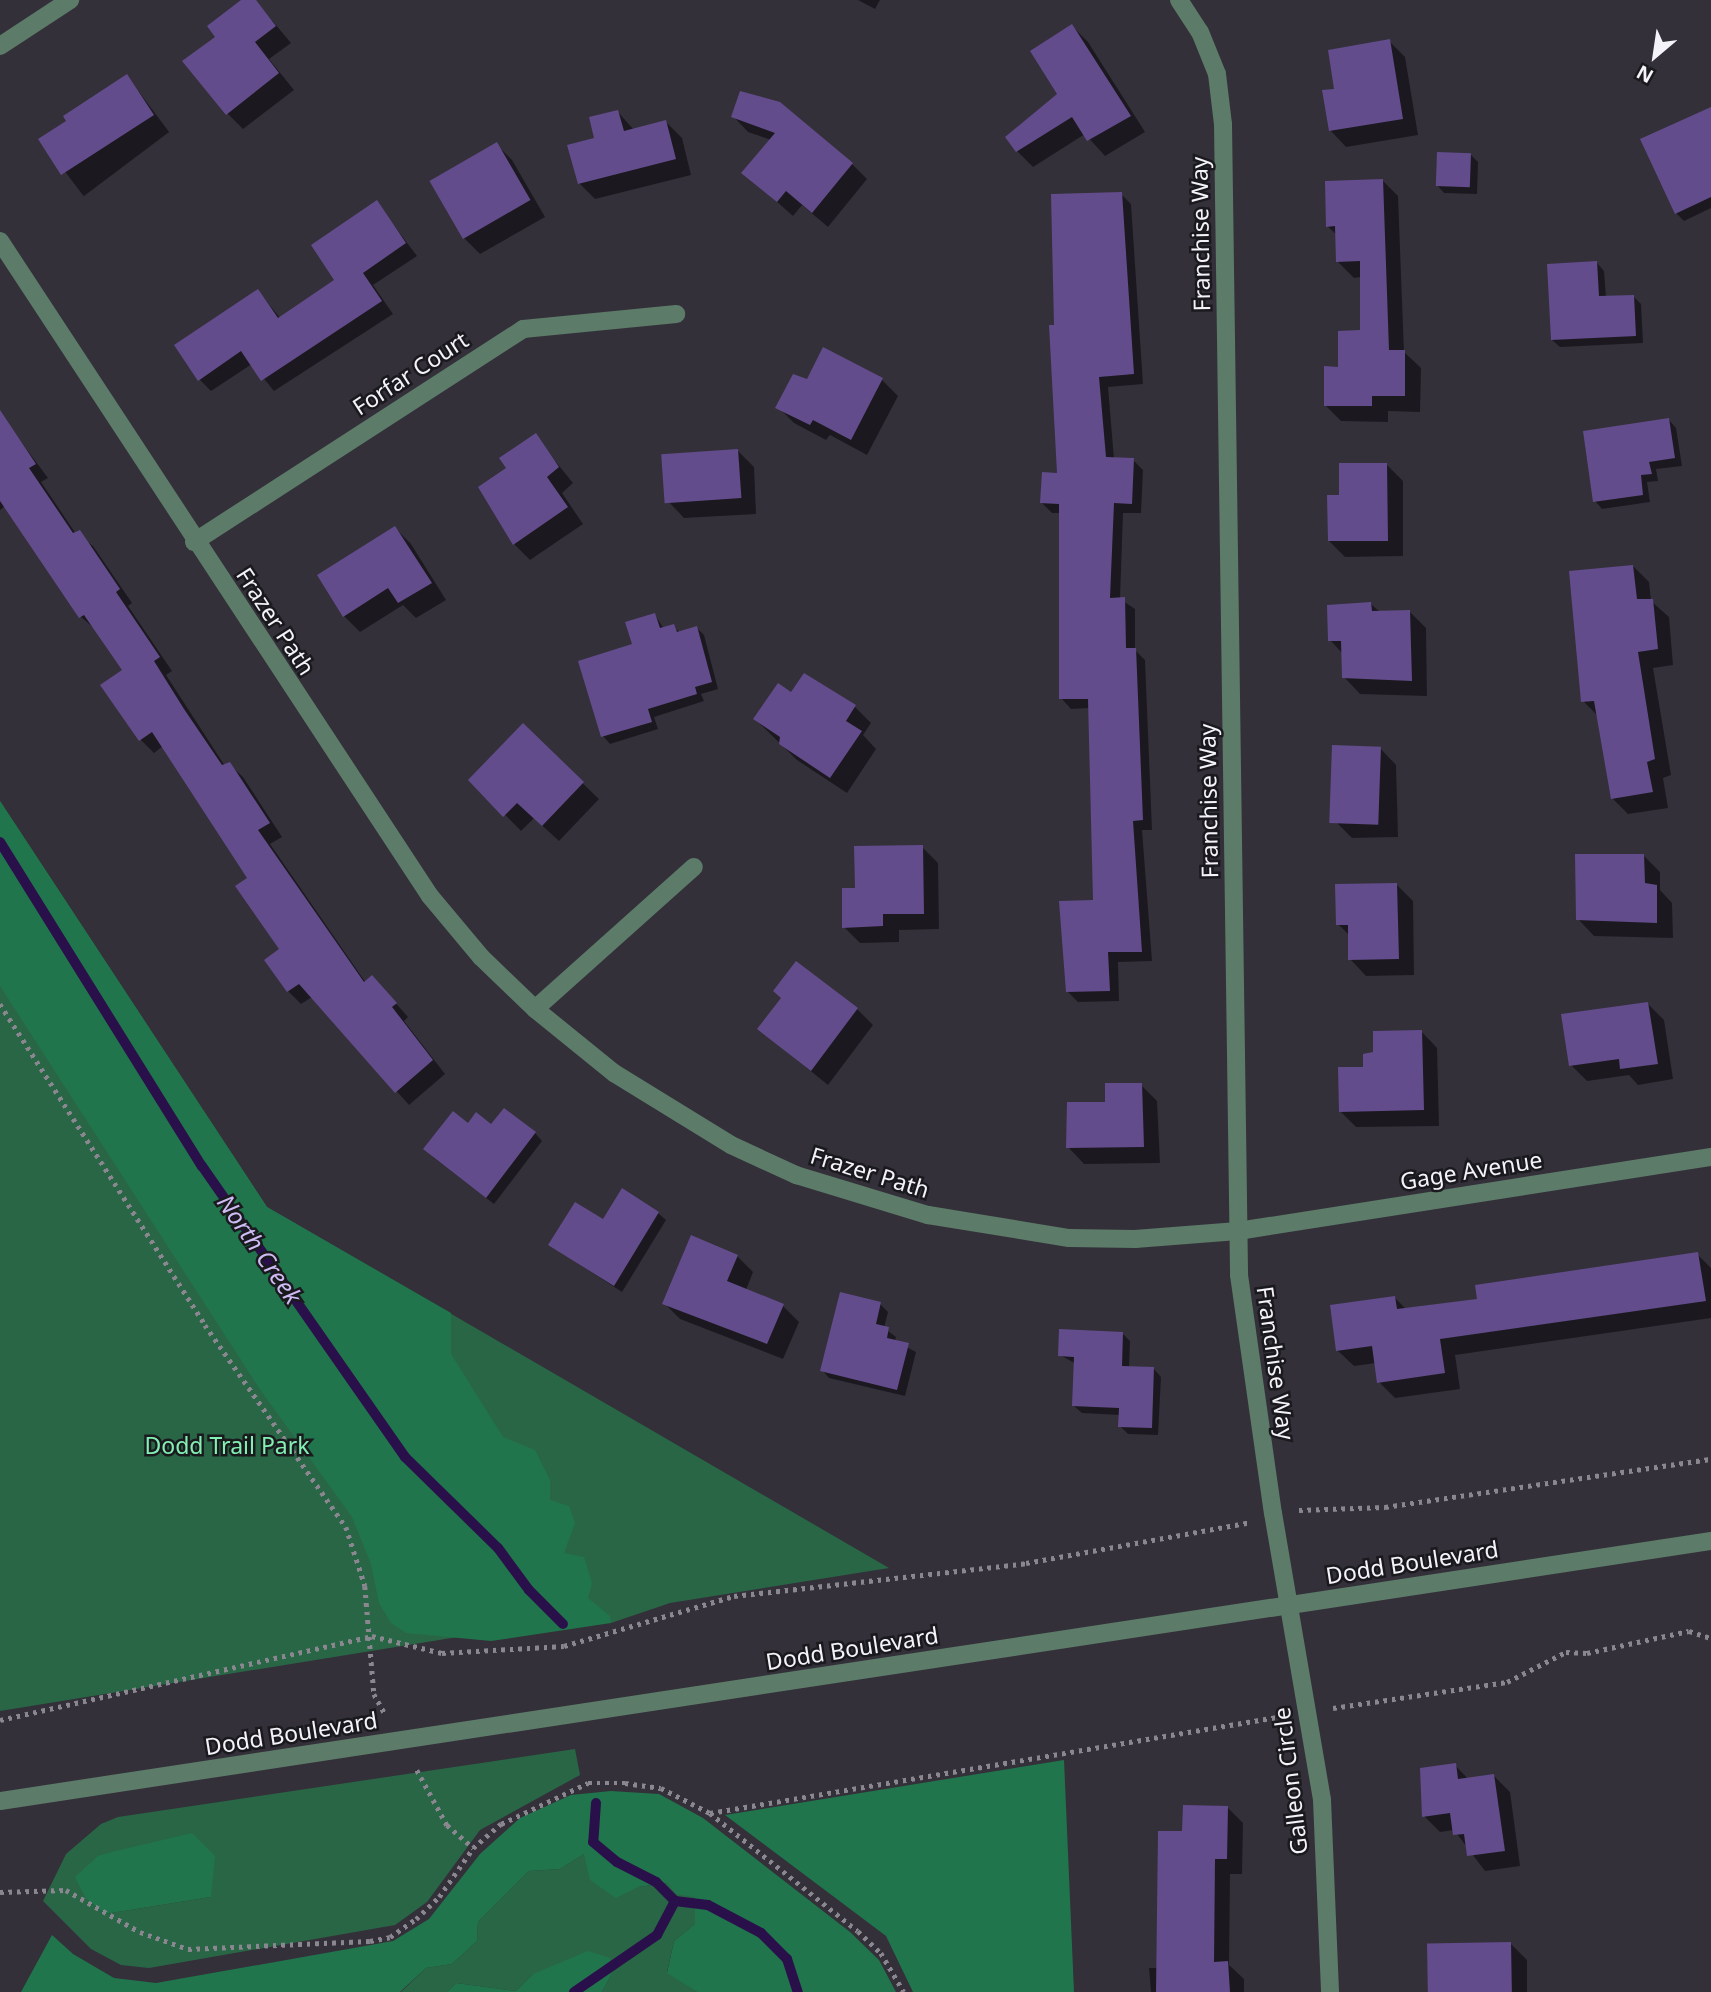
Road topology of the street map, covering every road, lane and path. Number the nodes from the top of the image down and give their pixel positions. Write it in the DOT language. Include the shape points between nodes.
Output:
graph roads {
  1 [pos="69,0"];
  2 [pos="1179,0"];
  3 [pos="0,46"];
  4 [pos="0,241"];
  5 [pos="676,314"];
  6 [pos="194,542"];
  7 [pos="694,867"];
  8 [pos="0,1004"];
  9 [pos="535,1009"];
  10 [pos="1711,1157"];
  11 [pos="1238,1231"];
  12 [pos="1711,1459"];
  13 [pos="1273,1513"];
  14 [pos="1711,1541"];
  15 [pos="1289,1607"];
  16 [pos="372,1636"];
  17 [pos="1711,1638"];
  18 [pos="384,1712"];
  19 [pos="1308,1712"];
  20 [pos="0,1720"];
  21 [pos="417,1770"];
  22 [pos="0,1801"];
  23 [pos="710,1813"];
  24 [pos="473,1848"];
  25 [pos="0,1892"];
  26 [pos="904,1992"];
  27 [pos="1330,1992"];
  1 -- 3 [label="street"];
  2 -- 11 [label="street, Franchise Way" via="1200,32 1217,74 1223,124"];
  4 -- 6 [label="street, Frazer Path"];
  5 -- 6 [label="street, Forfar Court" via="523,328"];
  6 -- 9 [label="street, Frazer Path" via="430,896 481,957"];
  7 -- 9 [label="street"];
  8 -- 16 [label="path" via="205,1325 346,1527 365,1586"];
  9 -- 11 [label="street, Frazer Path" via="614,1073 677,1115 796,1175 863,1199 942,1218 1069,1238 1135,1239"];
  10 -- 11 [label="street, Gage Avenue"];
  11 -- 13 [label="street, Franchise Way" via="1239,1275"];
  12 -- 13 [label="path" via="1385,1507"];
  13 -- 15 [label="street, Franchise Way"];
  13 -- 16 [label="path" via="1243,1525 1026,1563 734,1596 565,1646 442,1653"];
  14 -- 15 [label="street, Dodd Boulevard"];
  15 -- 19 [label="street, Galleon Circle"];
  15 -- 22 [label="street, Dodd Boulevard"];
  16 -- 18 [label="path" via="374,1694"];
  16 -- 20 [label="path"];
  17 -- 19 [label="path" via="1689,1630 1587,1653 1566,1652 1507,1682"];
  19 -- 23 [label="path"];
  19 -- 27 [label="street, Galleon Circle" via="1322,1800"];
  21 -- 24 [label="path" via="447,1825"];
  23 -- 24 [label="path" via="661,1788 588,1783 501,1824"];
  23 -- 26 [label="path" via="858,1931 881,1953"];
  24 -- 25 [label="path" via="439,1897 416,1919 390,1937 370,1941 188,1949 140,1931 66,1890"];
}
